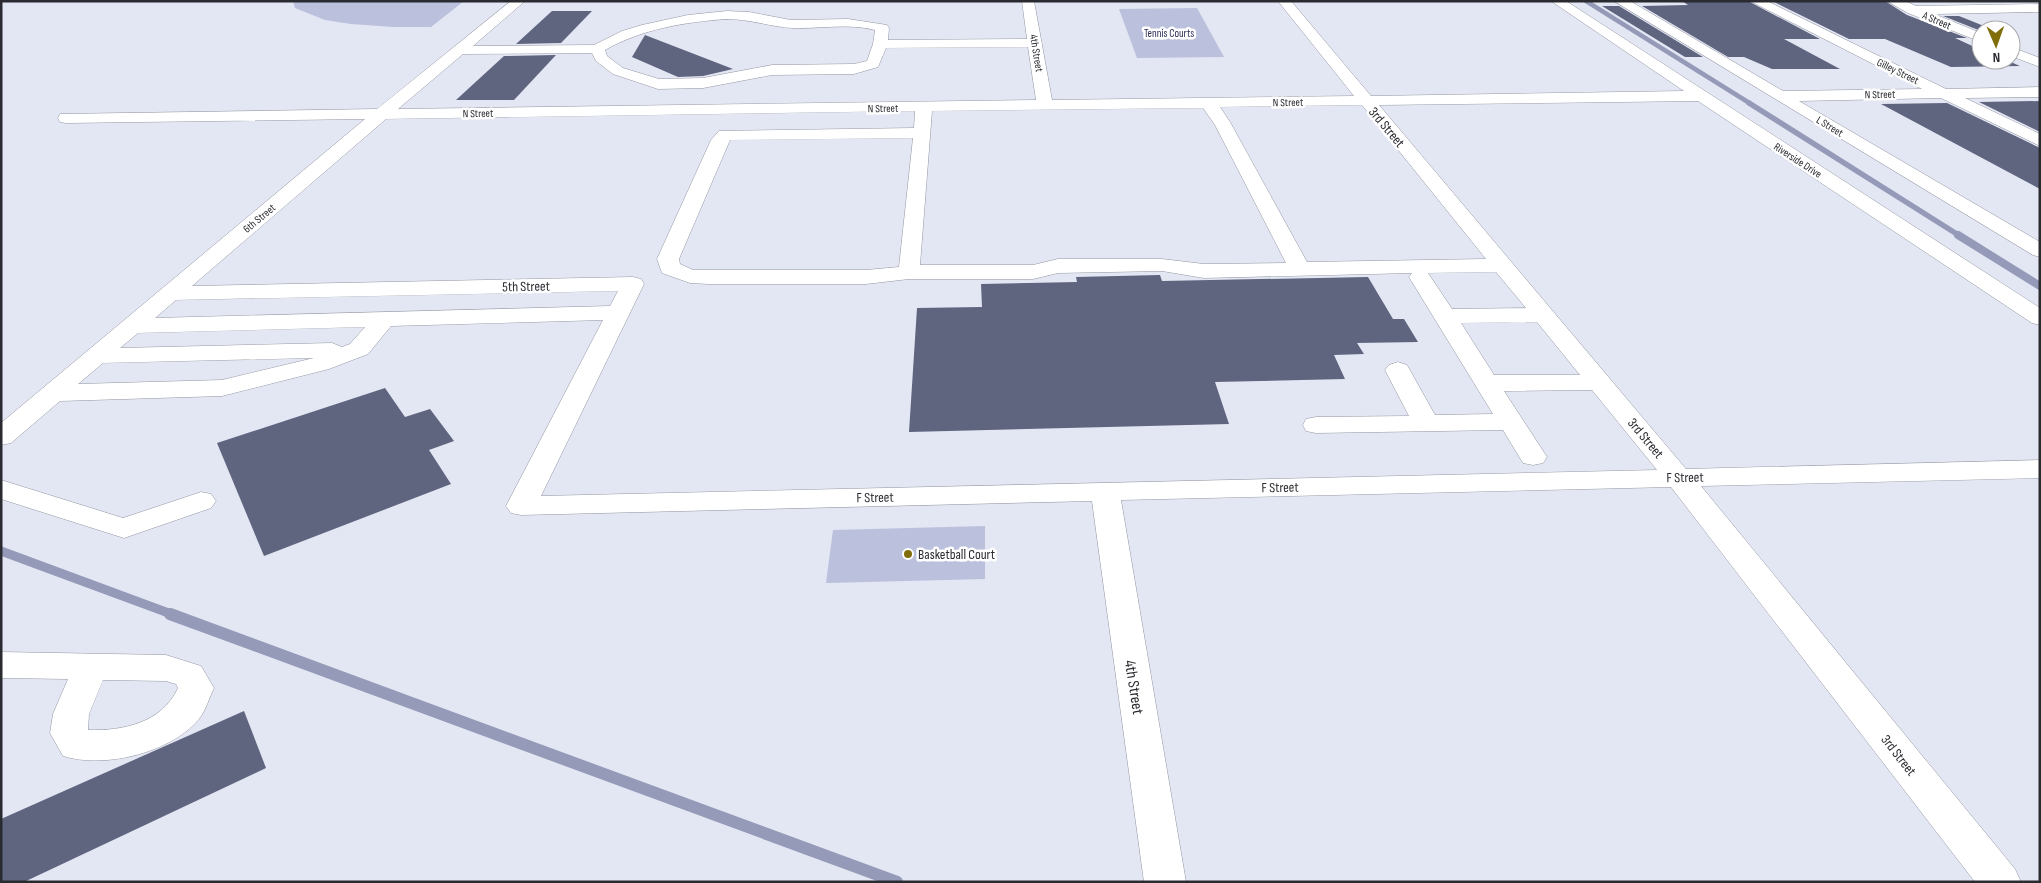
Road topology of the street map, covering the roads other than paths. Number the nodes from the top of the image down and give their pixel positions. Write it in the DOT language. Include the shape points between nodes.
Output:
graph roads {
  1 [pos="519,1"];
  2 [pos="1028,1"];
  3 [pos="1284,1"];
  4 [pos="1557,1"];
  5 [pos="1620,1"];
  6 [pos="1756,1"];
  7 [pos="1893,1"];
  8 [pos="2040,8"];
  9 [pos="1913,10"];
  10 [pos="1971,34"];
  11 [pos="1035,43"];
  12 [pos="880,44"];
  13 [pos="597,49"];
  14 [pos="461,50"];
  15 [pos="2021,55"];
  16 [pos="2040,63"];
  17 [pos="2040,92"];
  18 [pos="1944,94"];
  19 [pos="1700,96"];
  20 [pos="1780,96"];
  21 [pos="1366,101"];
  22 [pos="1045,105"];
  23 [pos="1213,110"];
  24 [pos="381,114"];
  25 [pos="66,118"];
  26 [pos="923,121"];
  27 [pos="2040,141"];
  28 [pos="2040,251"];
  29 [pos="1503,265"];
  30 [pos="1300,269"];
  31 [pos="909,272"];
  32 [pos="1420,277"];
  33 [pos="171,293"];
  34 [pos="618,313"];
  35 [pos="1543,315"];
  36 [pos="1444,316"];
  37 [pos="2040,318"];
  38 [pos="385,320"];
  39 [pos="132,326"];
  40 [pos="359,349"];
  41 [pos="96,356"];
  42 [pos="1398,370"];
  43 [pos="1599,382"];
  44 [pos="1487,383"];
  45 [pos="53,393"];
  46 [pos="1511,422"];
  47 [pos="1426,423"];
  48 [pos="1316,425"];
  49 [pos="1,437"];
  50 [pos="1533,456"];
  51 [pos="2040,469"];
  52 [pos="1678,477"];
  53 [pos="1,489"];
  54 [pos="1105,491"];
  55 [pos="201,501"];
  56 [pos="521,506"];
  57 [pos="1,665"];
  58 [pos="92,667"];
  59 [pos="1165,882"];
  60 [pos="2000,882"];
  1 -- 14 [label="street, 6th Street"];
  2 -- 11 [label="street, 4th Street"];
  3 -- 21 [label="street, 3rd Street"];
  4 -- 19 [label="street, Riverside Drive"];
  5 -- 20 [label="street, L Street"];
  6 -- 18 [label="street, Gilley Street"];
  7 -- 9 [label="street, A Street"];
  8 -- 9 [label="street"];
  9 -- 10 [label="street, A Street"];
  11 -- 12 [label="street"];
  11 -- 22 [label="street, 4th Street"];
  12 -- 13 [label="street" via="882,28 868,23 790,24 744,15 716,15 683,19 611,39"];
  12 -- 13 [label="street" via="873,64 854,69 772,70 703,82 658,84 618,71 601,58"];
  13 -- 14 [label="street"];
  14 -- 24 [label="street, 6th Street"];
  15 -- 16 [label="street"];
  17 -- 18 [label="street, N Street"];
  18 -- 20 [label="street, N Street"];
  18 -- 27 [label="street, Gilley Street"];
  19 -- 21 [label="street, N Street"];
  19 -- 37 [label="street, Riverside Drive"];
  20 -- 28 [label="street, L Street"];
  21 -- 23 [label="street, N Street"];
  21 -- 29 [label="street, 3rd Street"];
  22 -- 23 [label="street, N Street"];
  22 -- 26 [label="street, N Street"];
  23 -- 26 [label="street"];
  23 -- 30 [label="street"];
  24 -- 25 [label="street, N Street"];
  24 -- 26 [label="street, N Street"];
  24 -- 33 [label="street, 6th Street"];
  26 -- 31 [label="street"];
  26 -- 31 [label="street" via="725,135 668,259 670,268 690,276 866,277"];
  29 -- 30 [label="street"];
  29 -- 35 [label="street, 3rd Street"];
  30 -- 31 [label="street" via="1204,271 1162,265 1058,266 1033,272"];
  32 -- 36 [label="street"];
  33 -- 34 [label="street, 5th Street" via="633,284"];
  33 -- 39 [label="street, 6th Street"];
  34 -- 38 [label="street"];
  34 -- 56 [label="street, 5th Street"];
  35 -- 36 [label="street"];
  35 -- 43 [label="street, 3rd Street"];
  36 -- 44 [label="street"];
  38 -- 39 [label="street"];
  38 -- 40 [label="street"];
  39 -- 41 [label="street, 6th Street"];
  40 -- 41 [label="street"];
  40 -- 45 [label="street" via="320,364 222,388"];
  41 -- 45 [label="street, 6th Street"];
  42 -- 47 [label="street"];
  43 -- 44 [label="street"];
  43 -- 52 [label="street, 3rd Street"];
  44 -- 46 [label="street"];
  45 -- 49 [label="street, 6th Street"];
  46 -- 47 [label="street"];
  46 -- 50 [label="street"];
  47 -- 48 [label="street"];
  51 -- 52 [label="street, F Street"];
  52 -- 54 [label="street, F Street"];
  52 -- 60 [label="street, 3rd Street"];
  53 -- 55 [label="street" via="124,528"];
  54 -- 56 [label="street, F Street"];
  54 -- 59 [label="street, 4th Street"];
  57 -- 58 [label="street"];
}
